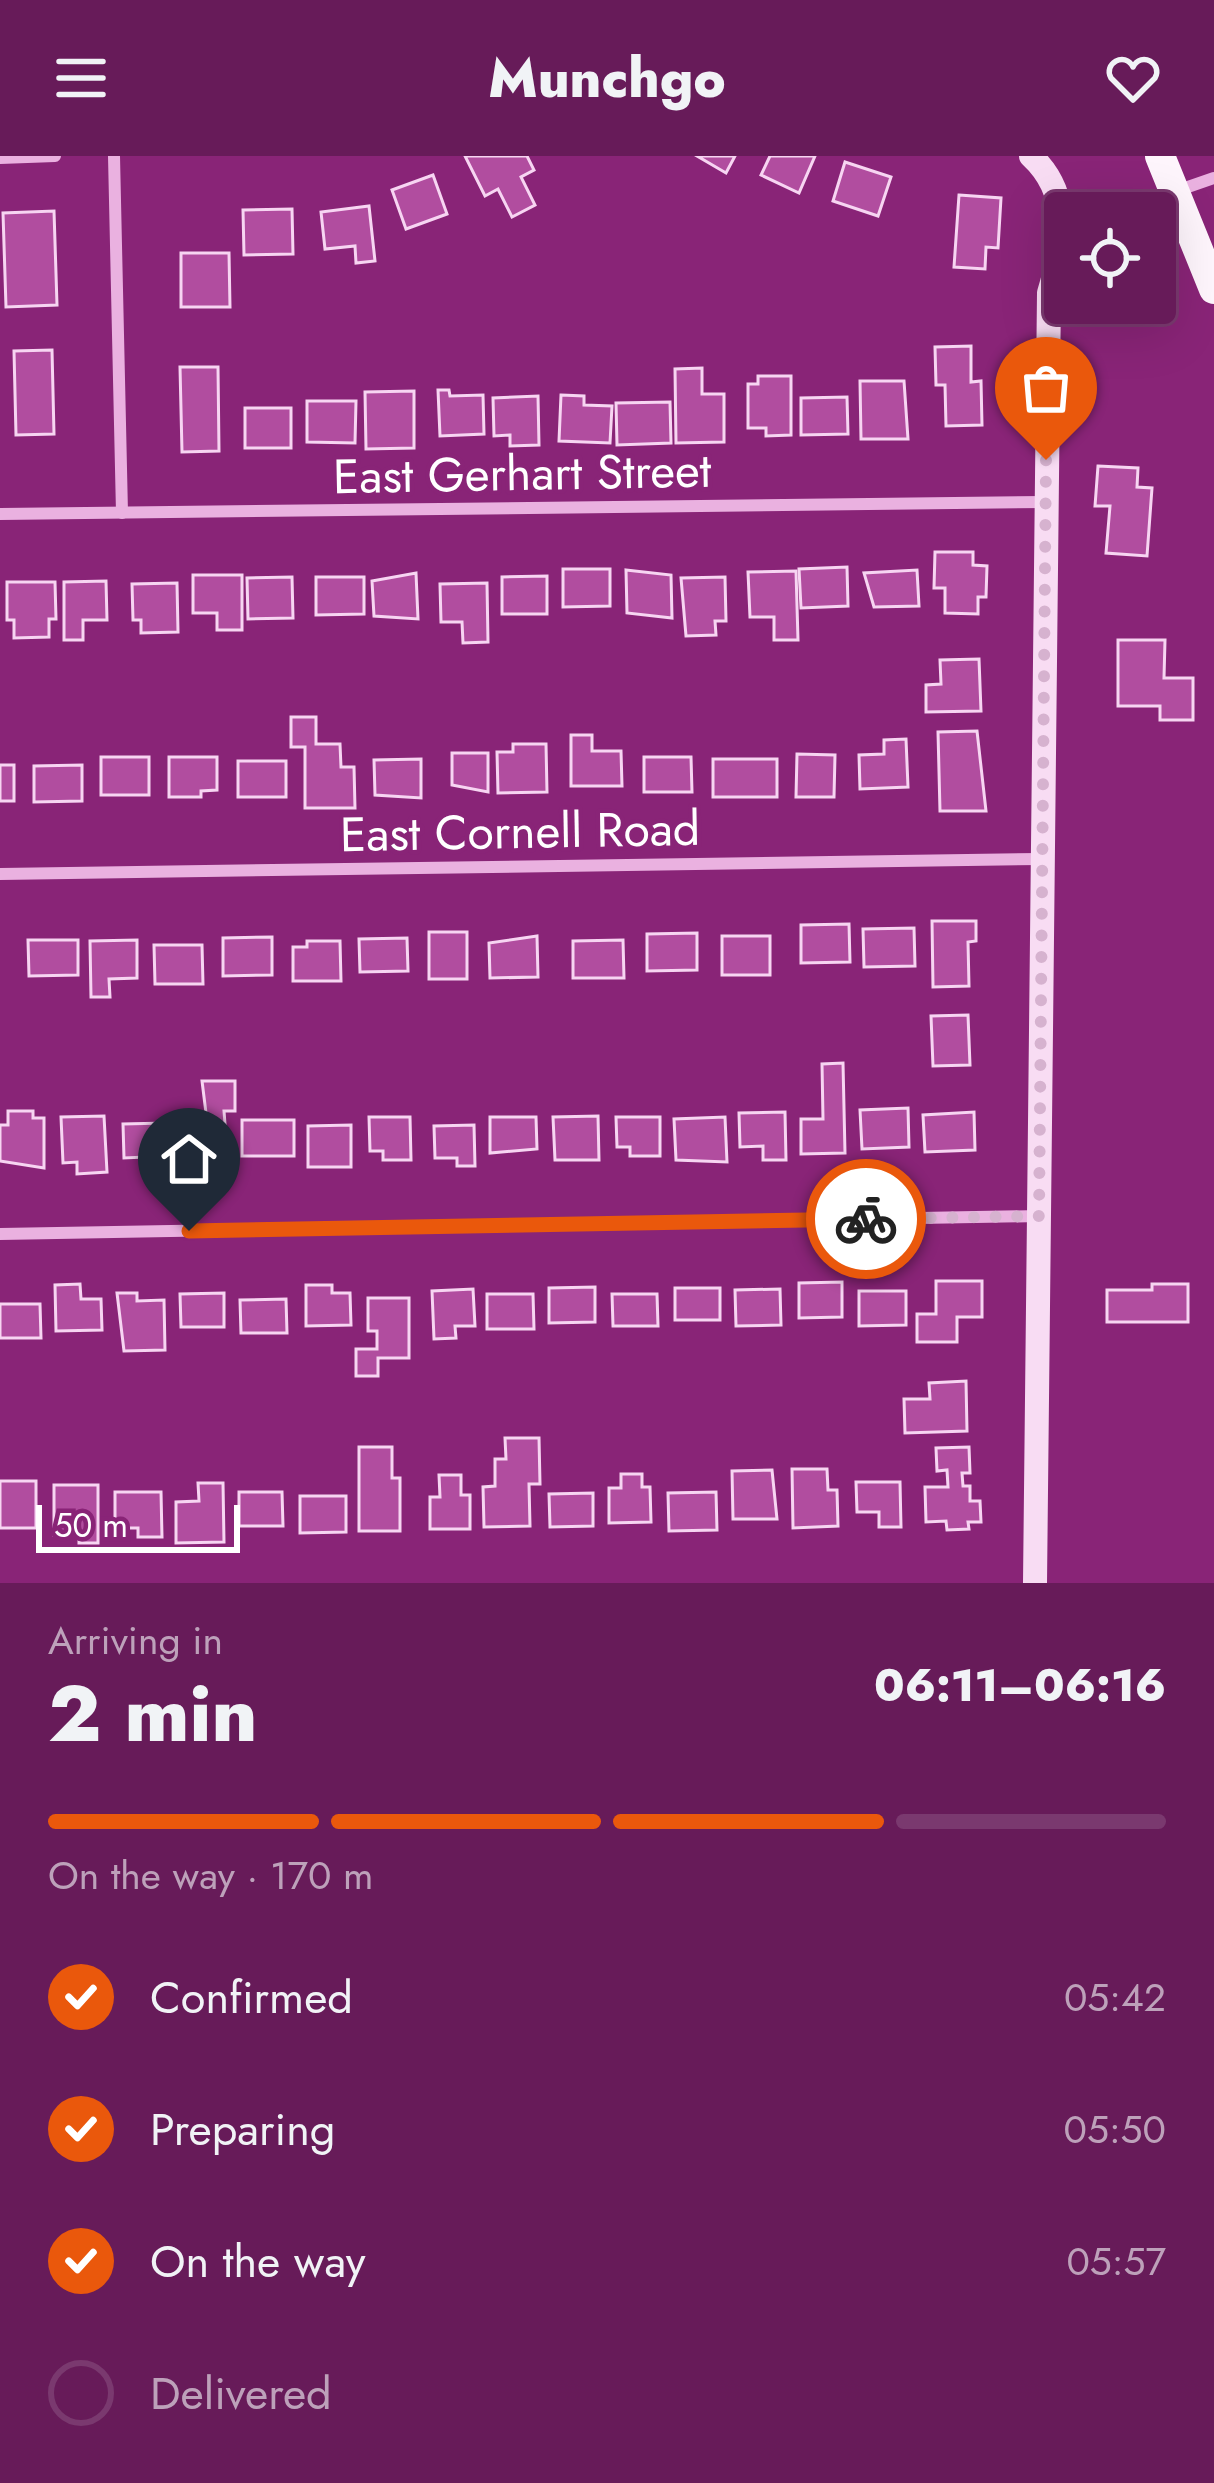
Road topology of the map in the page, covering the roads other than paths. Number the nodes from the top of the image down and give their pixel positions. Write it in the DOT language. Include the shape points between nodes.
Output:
graph roads {
  1 [pos="55,156"];
  2 [pos="114,156"];
  3 [pos="1030,156"];
  4 [pos="1160,156"];
  5 [pos="0,158"];
  6 [pos="1214,178"];
  7 [pos="1057,192"];
  8 [pos="1174,192"];
  9 [pos="1176,197"];
  10 [pos="1214,289"];
  11 [pos="1048,324"];
  12 [pos="1045,502"];
  13 [pos="122,513"];
  14 [pos="0,514"];
  15 [pos="1041,859"];
  16 [pos="0,874"];
  17 [pos="1039,1216"];
  18 [pos="0,1234"];
  19 [pos="1035,1583"];
  1 -- 5 [label="street"];
  2 -- 13 [label="street"];
  3 -- 7 [label="street"];
  4 -- 8 [label="main road"];
  6 -- 8 [label="street"];
  9 -- 10 [label="main road"];
  11 -- 12 [label="street"];
  12 -- 13 [label="street, East Gerhart Street"];
  12 -- 15 [label="street"];
  13 -- 14 [label="street, East Gerhart Street"];
  15 -- 16 [label="street, East Cornell Road"];
  15 -- 17 [label="street"];
  17 -- 18 [label="street"];
  17 -- 19 [label="street"];
}
